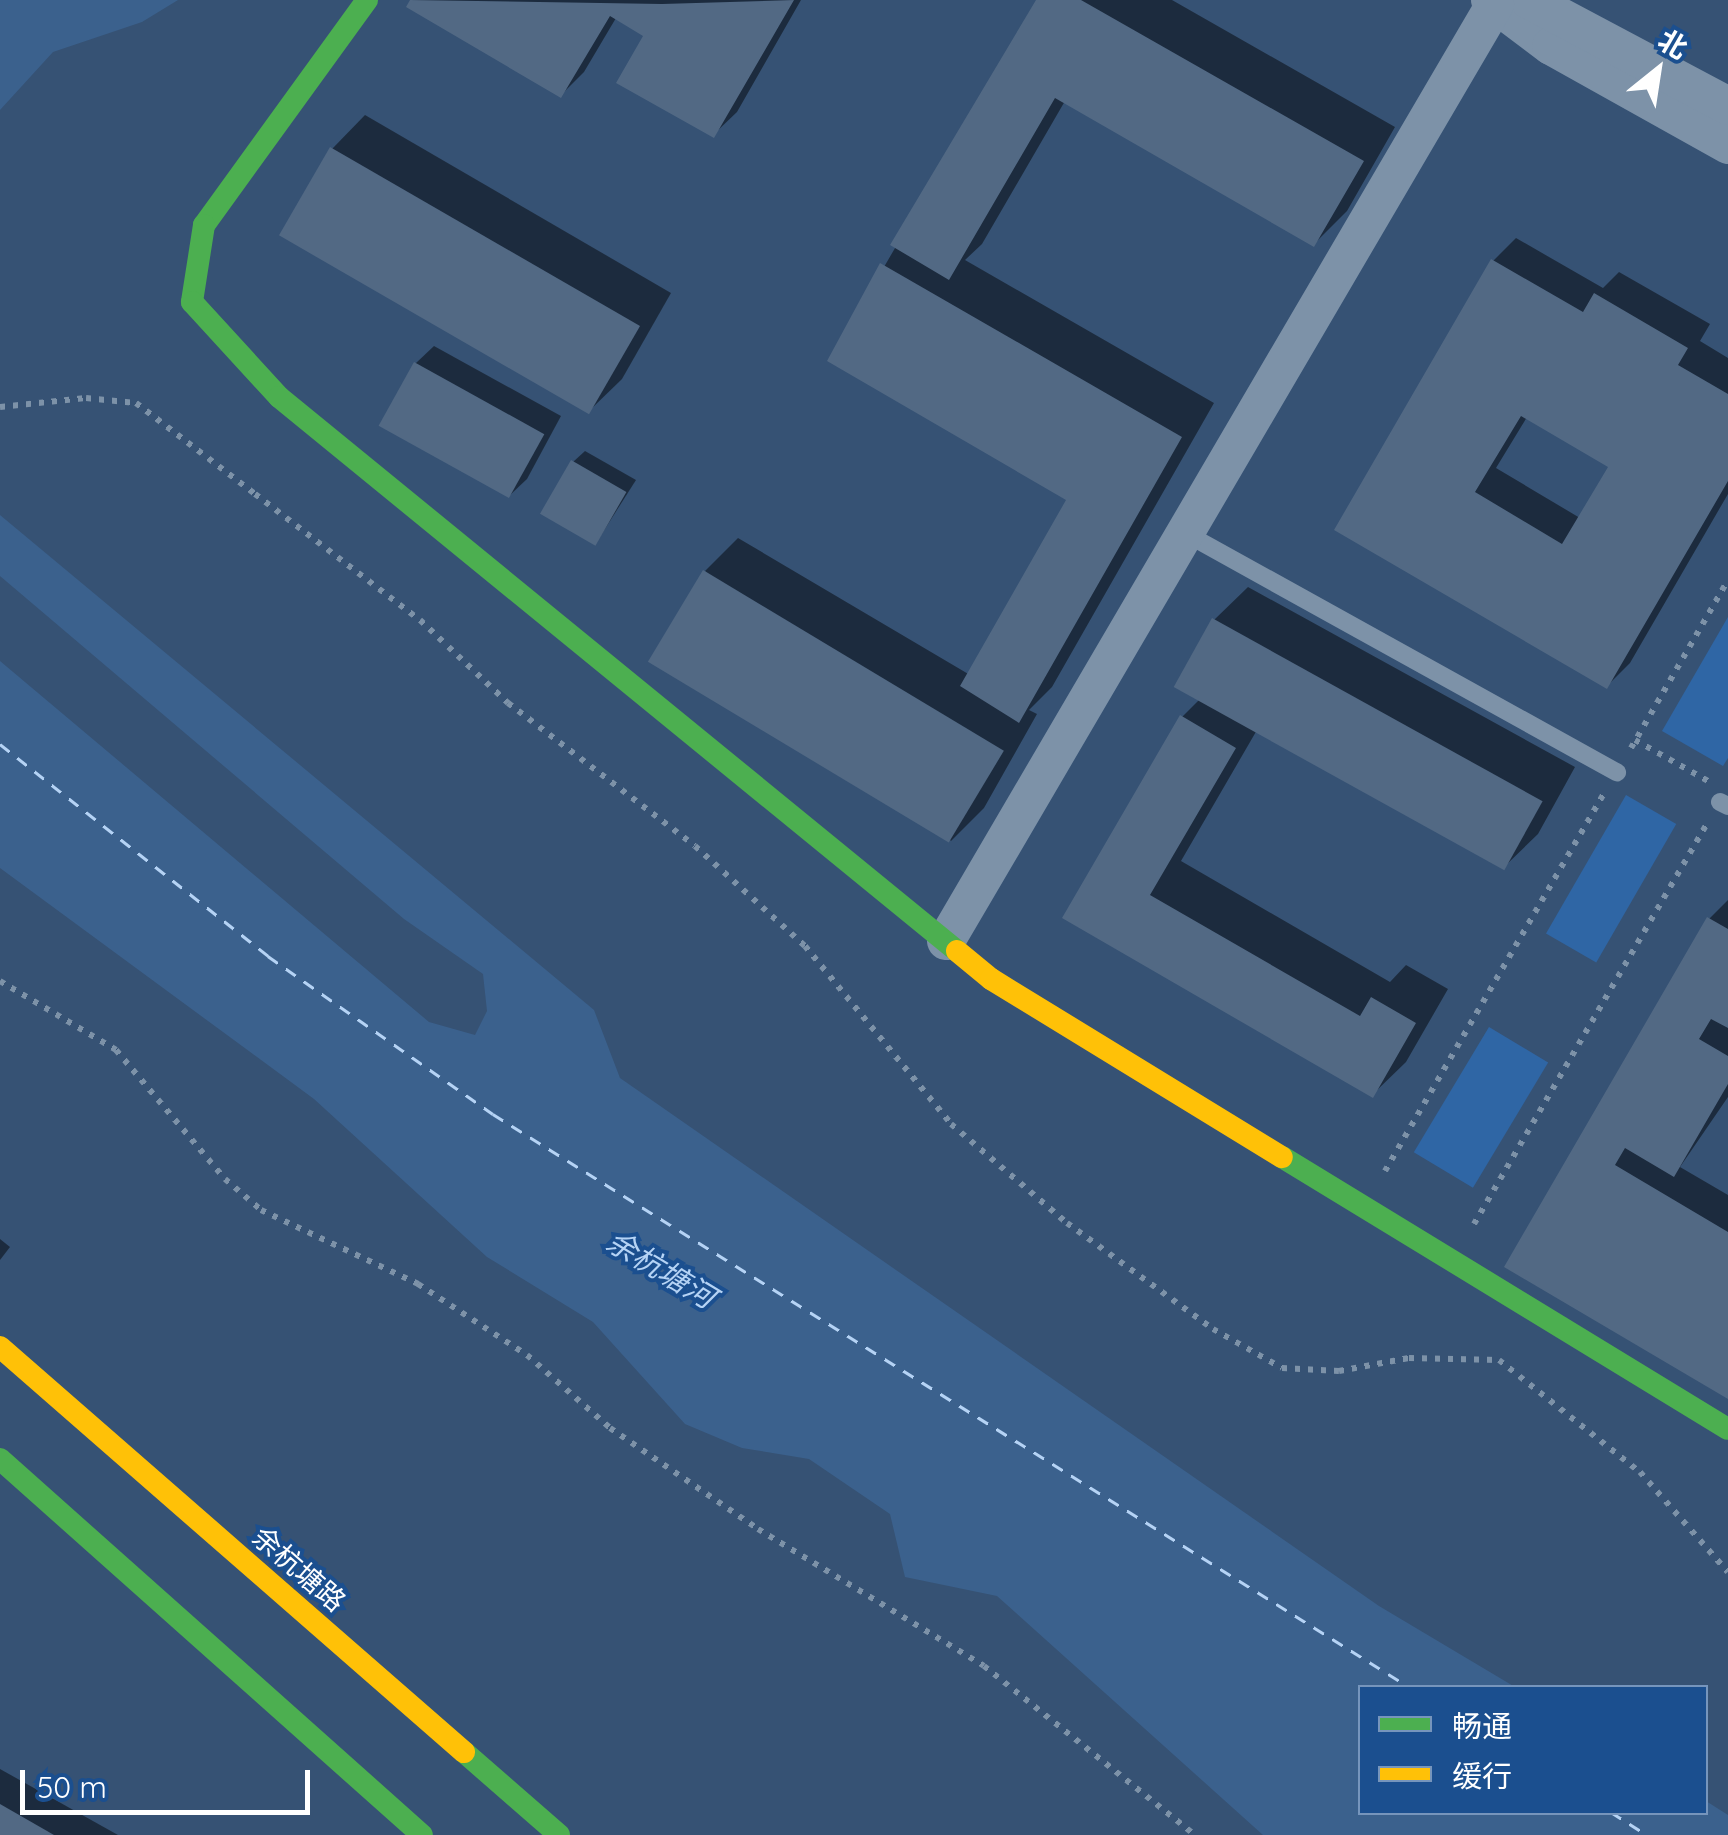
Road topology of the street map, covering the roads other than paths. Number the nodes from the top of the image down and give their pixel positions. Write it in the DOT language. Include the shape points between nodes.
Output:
graph roads {
  1 [pos="367,0"];
  2 [pos="1505,1"];
  3 [pos="1728,106"];
  4 [pos="1728,145"];
  5 [pos="1186,533"];
  6 [pos="1616,772"];
  7 [pos="946,941"];
  8 [pos="0,1347"];
  9 [pos="1728,1429"];
  10 [pos="0,1460"];
  11 [pos="422,1835"];
  12 [pos="559,1835"];
  1 -- 7 [label="street" via="204,224 192,302 279,397"];
  2 -- 3 [label="street"];
  2 -- 4 [label="street" via="1551,46"];
  2 -- 5 [label="street"];
  5 -- 6 [label="lane"];
  5 -- 7 [label="street"];
  7 -- 9 [label="street" via="990,979"];
  8 -- 12 [label="street, 余杭塘路"];
  10 -- 11 [label="street"];
}
